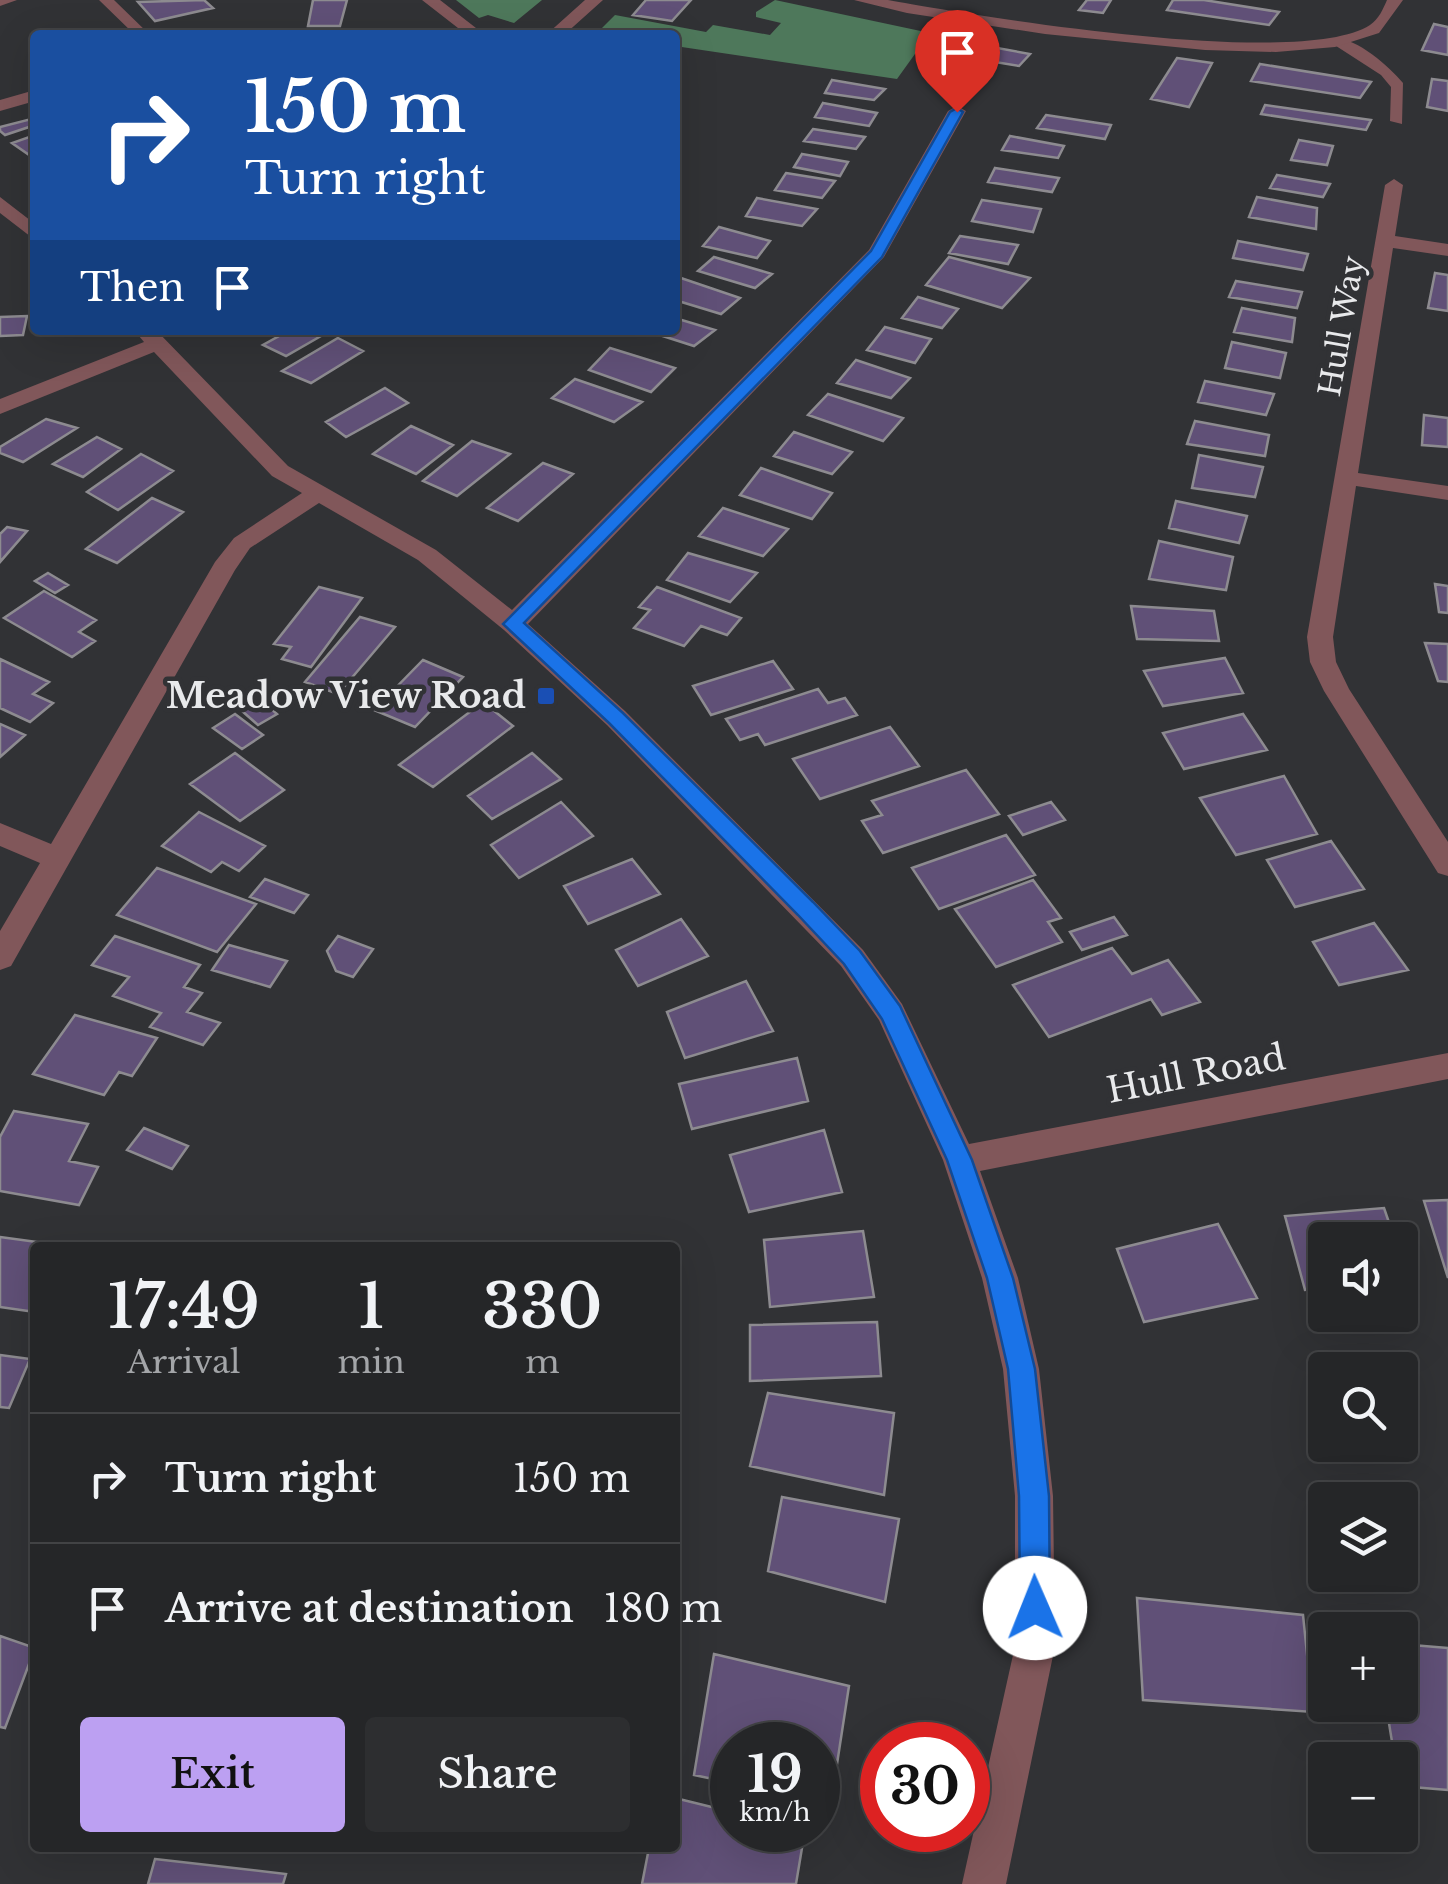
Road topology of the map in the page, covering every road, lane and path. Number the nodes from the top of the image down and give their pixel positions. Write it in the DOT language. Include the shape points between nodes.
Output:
graph roads {
  1 [pos="10,0"];
  2 [pos="106,0"];
  3 [pos="430,0"];
  4 [pos="596,0"];
  5 [pos="862,0"];
  6 [pos="1395,0"];
  7 [pos="0,2"];
  8 [pos="908,4"];
  9 [pos="138,30"];
  10 [pos="470,30"];
  11 [pos="560,30"];
  12 [pos="1338,41"];
  13 [pos="30,97"];
  14 [pos="0,106"];
  15 [pos="957,112"];
  16 [pos="1397,121"];
  17 [pos="1394,185"];
  18 [pos="0,203"];
  19 [pos="26,215"];
  20 [pos="1387,241"];
  21 [pos="1448,250"];
  22 [pos="151,337"];
  23 [pos="0,407"];
  24 [pos="1346,478"];
  25 [pos="319,492"];
  26 [pos="1448,493"];
  27 [pos="512,624"];
  28 [pos="0,834"];
  29 [pos="58,859"];
  30 [pos="1448,866"];
  31 [pos="0,958"];
  32 [pos="1448,1066"];
  33 [pos="960,1160"];
  34 [pos="995,1880"];
  1 -- 7 [label="lane"];
  2 -- 9 [label="lane"];
  3 -- 10 [label="street"];
  4 -- 11 [label="street"];
  5 -- 8 [label="street"];
  6 -- 12 [label="street" via="1371,32"];
  8 -- 12 [label="street" via="1009,25 1216,45"];
  12 -- 16 [label="lane" via="1398,86"];
  13 -- 14 [label="street"];
  15 -- 27 [label="street" via="877,254"];
  17 -- 20 [label="street, Hull Way"];
  18 -- 19 [label="street"];
  20 -- 21 [label="street"];
  20 -- 24 [label="street, Hull Way"];
  22 -- 23 [label="street"];
  22 -- 25 [label="street" via="280,471"];
  24 -- 26 [label="street"];
  24 -- 30 [label="street, Hull Way" via="1320,637 1322,662"];
  25 -- 27 [label="street" via="427,555"];
  25 -- 29 [label="street" via="242,544 224,567"];
  27 -- 33 [label="street" via="686,787 852,958 891,1013"];
  28 -- 29 [label="street"];
  29 -- 31 [label="street"];
  32 -- 33 [label="street, Hull Road"];
  33 -- 34 [label="street" via="1022,1369 1034,1496 1035,1646"];
}
